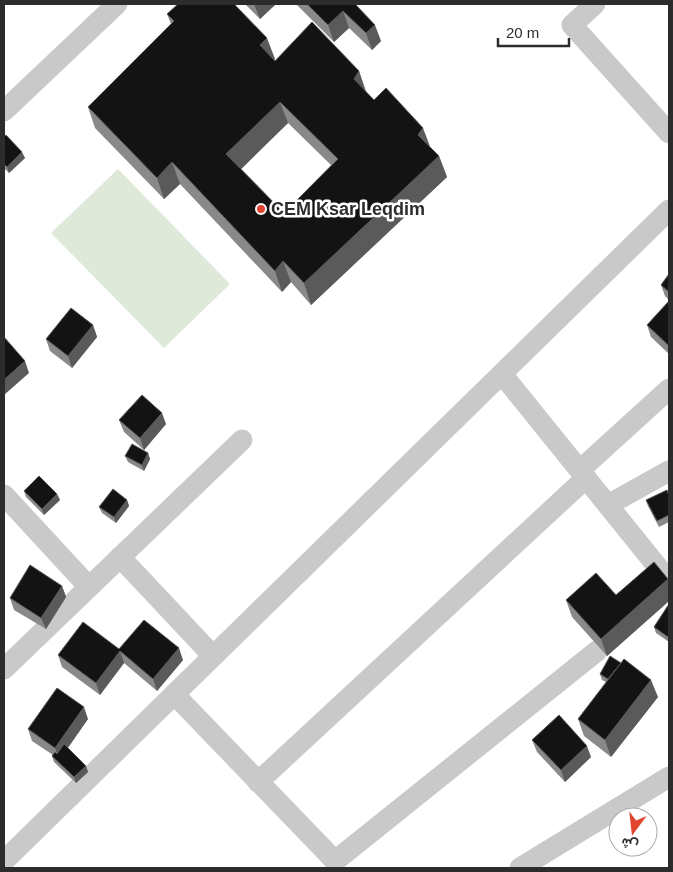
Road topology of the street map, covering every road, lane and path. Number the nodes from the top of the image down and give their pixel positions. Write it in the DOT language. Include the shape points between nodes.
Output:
graph roads {
  1 [pos="117,4"];
  2 [pos="595,4"];
  3 [pos="4,111"];
  4 [pos="669,133"];
  5 [pos="669,210"];
  6 [pos="502,374"];
  7 [pos="669,389"];
  8 [pos="242,440"];
  9 [pos="669,471"];
  10 [pos="583,474"];
  11 [pos="4,495"];
  12 [pos="608,505"];
  13 [pos="120,558"];
  14 [pos="669,581"];
  15 [pos="89,587"];
  16 [pos="597,651"];
  17 [pos="213,656"];
  18 [pos="4,669"];
  19 [pos="174,694"];
  20 [pos="669,778"];
  21 [pos="258,782"];
  22 [pos="4,861"];
  23 [pos="520,868"];
  1 -- 3 [label="street"];
  2 -- 4 [label="street" via="572,25"];
  5 -- 6 [label="street"];
  6 -- 10 [label="street"];
  6 -- 17 [label="street"];
  7 -- 10 [label="street"];
  8 -- 13 [label="street"];
  9 -- 12 [label="street"];
  10 -- 12 [label="street"];
  10 -- 21 [label="street"];
  11 -- 15 [label="street"];
  12 -- 14 [label="street"];
  13 -- 15 [label="street"];
  13 -- 17 [label="street"];
  15 -- 18 [label="street"];
  16 -- 21 [label="street" via="335,861"];
  17 -- 19 [label="street"];
  19 -- 21 [label="street"];
  19 -- 22 [label="street"];
  20 -- 23 [label="street"];
}
